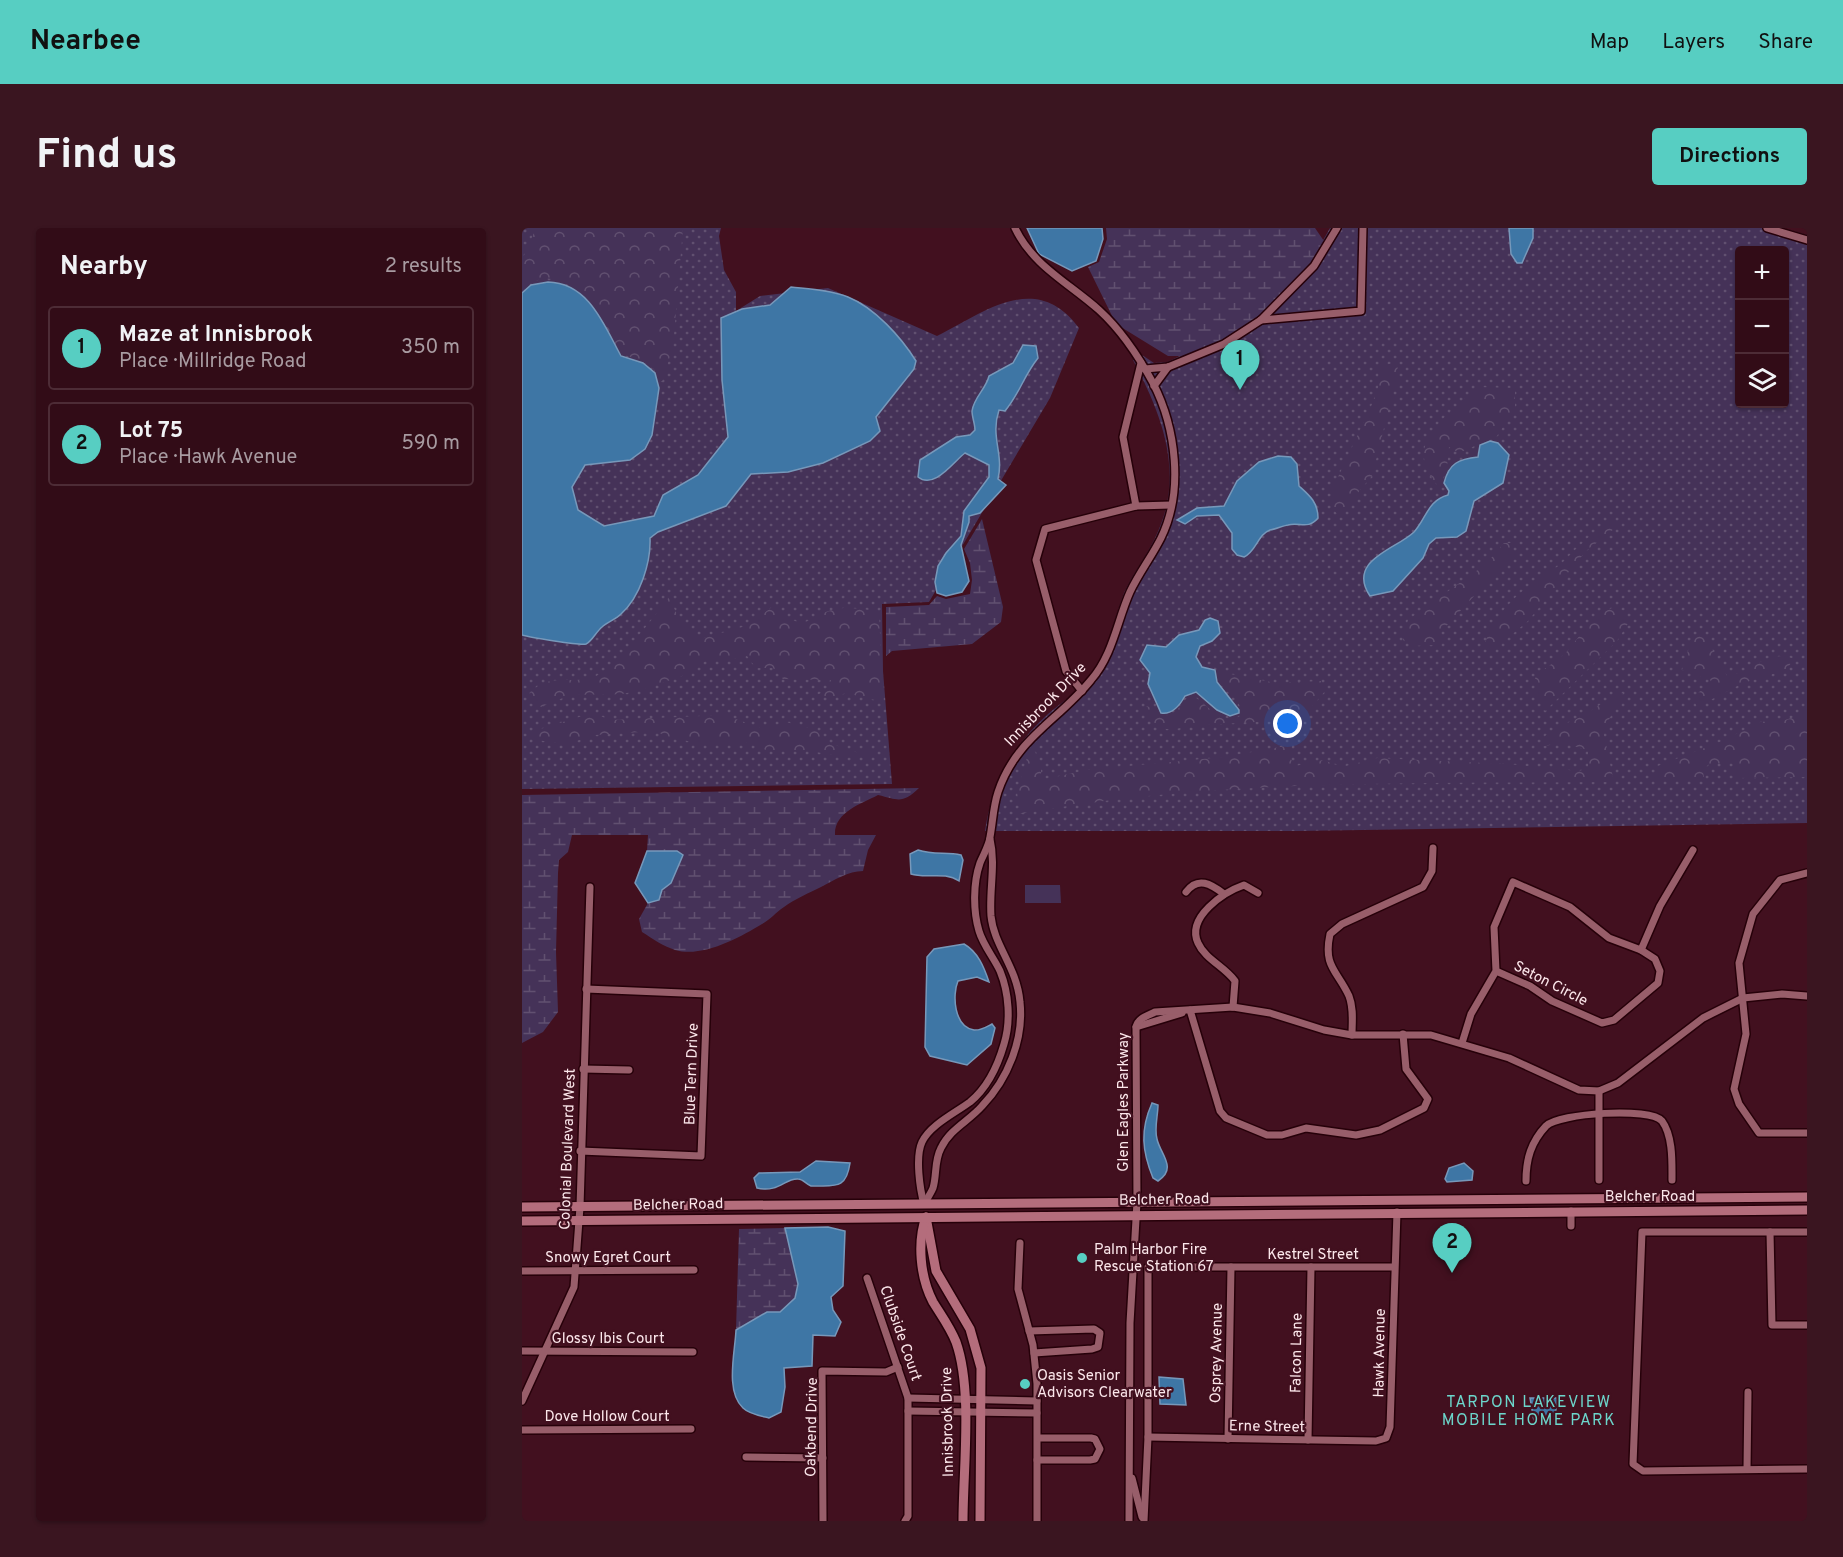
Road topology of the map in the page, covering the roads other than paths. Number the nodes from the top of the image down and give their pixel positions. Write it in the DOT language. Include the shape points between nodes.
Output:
graph roads {
  1 [pos="1015,228"];
  2 [pos="1337,228"];
  3 [pos="1363,228"];
  4 [pos="1767,228"];
  5 [pos="1807,240"];
  6 [pos="1261,320"];
  7 [pos="1143,366"];
  8 [pos="1168,368"];
  9 [pos="1154,386"];
  10 [pos="1171,504"];
  11 [pos="1136,506"];
  12 [pos="1082,691"];
  13 [pos="990,839"];
  14 [pos="1433,848"];
  15 [pos="1694,850"];
  16 [pos="1807,873"];
  17 [pos="977,876"];
  18 [pos="993,878"];
  19 [pos="590,887"];
  20 [pos="1186,892"];
  21 [pos="1258,893"];
  22 [pos="1224,894"];
  23 [pos="976,902"];
  24 [pos="992,903"];
  25 [pos="1641,950"];
  26 [pos="1496,971"];
  27 [pos="586,989"];
  28 [pos="1807,996"];
  29 [pos="1743,998"];
  30 [pos="1233,1007"];
  31 [pos="1190,1010"];
  32 [pos="1403,1034"];
  33 [pos="1352,1035"];
  34 [pos="1462,1042"];
  35 [pos="583,1069"];
  36 [pos="628,1070"];
  37 [pos="1599,1091"];
  38 [pos="1598,1115"];
  39 [pos="1807,1133"];
  40 [pos="580,1151"];
  41 [pos="1526,1180"];
  42 [pos="1599,1180"];
  43 [pos="1672,1180"];
  44 [pos="1807,1197"];
  45 [pos="1137,1202"];
  46 [pos="977,1203"];
  47 [pos="924,1204"];
  48 [pos="580,1207"];
  49 [pos="522,1208"];
  50 [pos="1807,1210"];
  51 [pos="1571,1211"];
  52 [pos="1397,1212"];
  53 [pos="1137,1214"];
  54 [pos="926,1216"];
  55 [pos="873,1217"];
  56 [pos="579,1220"];
  57 [pos="522,1221"];
  58 [pos="1571,1226"];
  59 [pos="1770,1232"];
  60 [pos="1807,1232"];
  61 [pos="1020,1243"];
  62 [pos="1231,1267"];
  63 [pos="1311,1267"];
  64 [pos="1394,1267"];
  65 [pos="576,1270"];
  66 [pos="694,1270"];
  67 [pos="522,1271"];
  68 [pos="867,1278"];
  69 [pos="1807,1325"];
  70 [pos="1029,1331"];
  71 [pos="522,1352"];
  72 [pos="545,1352"];
  73 [pos="693,1352"];
  74 [pos="1034,1353"];
  75 [pos="898,1367"];
  76 [pos="1748,1392"];
  77 [pos="908,1398"];
  78 [pos="964,1399"];
  79 [pos="982,1400"];
  80 [pos="522,1401"];
  81 [pos="1015,1401"];
  82 [pos="1037,1401"];
  83 [pos="908,1411"];
  84 [pos="964,1412"];
  85 [pos="982,1413"];
  86 [pos="1015,1413"];
  87 [pos="1037,1413"];
  88 [pos="691,1429"];
  89 [pos="522,1430"];
  90 [pos="1148,1437"];
  91 [pos="1038,1438"];
  92 [pos="1386,1438"];
  93 [pos="1228,1439"];
  94 [pos="1308,1440"];
  95 [pos="746,1457"];
  96 [pos="823,1458"];
  97 [pos="1037,1460"];
  98 [pos="1747,1469"];
  99 [pos="1807,1469"];
  100 [pos="1130,1470"];
  101 [pos="1145,1479"];
  102 [pos="1137,1498"];
  103 [pos="823,1521"];
  104 [pos="905,1521"];
  105 [pos="963,1521"];
  106 [pos="980,1521"];
  107 [pos="1037,1521"];
  108 [pos="1129,1521"];
  109 [pos="1143,1521"];
  1 -- 7 [label="street, Innisbrook Drive" via="1036,261 1099,310"];
  2 -- 6 [label="street" via="1314,266"];
  3 -- 6 [label="street" via="1361,311"];
  4 -- 5 [label="street"];
  6 -- 8 [label="street" via="1224,344"];
  7 -- 8 [label="street"];
  7 -- 9 [label="street, Innisbrook Drive"];
  7 -- 11 [label="street" via="1124,436"];
  8 -- 9 [label="street"];
  9 -- 10 [label="street, Innisbrook Drive" via="1170,431 1175,463"];
  10 -- 11 [label="street"];
  10 -- 12 [label="street, Innisbrook Drive" via="1162,537 1130,592 1109,651"];
  11 -- 12 [label="street" via="1045,528 1036,560 1066,671"];
  12 -- 13 [label="street, Innisbrook Drive" via="1033,734 1005,772 992,811"];
  13 -- 17 [label="street, Innisbrook Drive"];
  13 -- 18 [label="street, Innisbrook Drive"];
  14 -- 33 [label="street" via="1432,871 1423,887 1342,924 1330,934 1329,964 1349,997"];
  15 -- 25 [label="street" via="1660,906"];
  16 -- 29 [label="street" via="1780,880 1753,914 1739,963"];
  17 -- 18 [label="street"];
  17 -- 23 [label="street, Innisbrook Drive"];
  18 -- 24 [label="street, Innisbrook Drive"];
  19 -- 27 [label="street, Colonial Boulevard West"];
  20 -- 22 [label="street" via="1202,882"];
  21 -- 22 [label="street" via="1247,885"];
  22 -- 30 [label="street" via="1208,909 1196,933 1202,950 1235,981"];
  23 -- 24 [label="street"];
  23 -- 47 [label="street, Innisbrook Drive" via="980,933 1001,973 1007,996 1006,1039 991,1075 975,1097 922,1142 920,1188"];
  24 -- 47 [label="street, Innisbrook Drive" via="994,933 1011,964 1020,1003 1016,1047 995,1091 952,1131 941,1148 933,1187"];
  25 -- 26 [label="street, Seton Circle" via="1655,959 1660,971 1658,982 1608,1022 1552,1002 1530,986"];
  25 -- 26 [label="street, Seton Circle" via="1609,938 1570,908 1513,882 1494,927"];
  26 -- 34 [label="street" via="1471,1014"];
  27 -- 35 [label="street, Colonial Boulevard West"];
  27 -- 40 [label="street, Blue Tern Drive" via="707,994 701,1156"];
  28 -- 29 [label="street"];
  29 -- 37 [label="street" via="1702,1018 1618,1083"];
  29 -- 39 [label="street" via="1746,1034 1734,1089 1739,1104 1760,1133"];
  30 -- 31 [label="street"];
  30 -- 33 [label="street"];
  31 -- 32 [label="street" via="1220,1111 1226,1118 1267,1135 1306,1128 1356,1135 1380,1130 1424,1108 1428,1099 1406,1069"];
  31 -- 45 [label="street, Glen Eagles Parkway" via="1136,1025"];
  32 -- 33 [label="street"];
  32 -- 34 [label="street"];
  34 -- 37 [label="street" via="1579,1090"];
  35 -- 36 [label="street"];
  35 -- 40 [label="street, Colonial Boulevard West"];
  37 -- 38 [label="street"];
  38 -- 41 [label="street" via="1563,1117 1547,1125 1529,1151"];
  38 -- 42 [label="street"];
  38 -- 43 [label="street" via="1646,1114 1662,1121 1672,1152"];
  40 -- 48 [label="street, Colonial Boulevard West"];
  44 -- 45 [label="main road, Belcher Road"];
  45 -- 46 [label="main road, Belcher Road"];
  45 -- 53 [label="street, Glen Eagles Parkway"];
  46 -- 47 [label="main road, Belcher Road"];
  46 -- 54 [label="main road"];
  47 -- 48 [label="main road, Belcher Road"];
  47 -- 55 [label="main road" via="913,1213"];
  48 -- 49 [label="main road, Belcher Road"];
  48 -- 56 [label="street, Colonial Boulevard West"];
  50 -- 51 [label="main road, Belcher Road"];
  51 -- 52 [label="main road, Belcher Road"];
  51 -- 58 [label="street"];
  52 -- 53 [label="main road, Belcher Road"];
  52 -- 64 [label="street, Hawk Avenue"];
  53 -- 54 [label="main road, Belcher Road"];
  53 -- 100 [label="street, Glen Eagles Parkway" via="1130,1323"];
  54 -- 55 [label="main road, Belcher Road"];
  54 -- 78 [label="main road, Innisbrook Drive" via="922,1268 932,1300 956,1343"];
  54 -- 79 [label="main road" via="936,1271 962,1313 976,1348"];
  55 -- 56 [label="main road, Belcher Road"];
  56 -- 57 [label="main road, Belcher Road"];
  56 -- 65 [label="street, Colonial Boulevard West"];
  59 -- 60 [label="street"];
  59 -- 69 [label="street" via="1772,1325"];
  59 -- 98 [label="street" via="1642,1232 1633,1464 1643,1471"];
  61 -- 70 [label="street" via="1018,1289"];
  62 -- 63 [label="street, Kestrel Street"];
  62 -- 90 [label="street, Kestrel Street" via="1148,1267"];
  62 -- 93 [label="street, Osprey Avenue"];
  63 -- 64 [label="street, Kestrel Street"];
  63 -- 94 [label="street, Falcon Lane"];
  64 -- 92 [label="street, Hawk Avenue" via="1390,1427"];
  65 -- 66 [label="street, Snowy Egret Court"];
  65 -- 67 [label="street, Snowy Egret Court"];
  65 -- 72 [label="street, Colonial Boulevard West" via="574,1287"];
  68 -- 75 [label="street, Clubside Court"];
  70 -- 74 [label="street"];
  70 -- 74 [label="street" via="1094,1329 1101,1338 1098,1347 1092,1349"];
  71 -- 72 [label="street, Glossy Ibis Court"];
  72 -- 73 [label="street, Glossy Ibis Court"];
  72 -- 80 [label="street, Colonial Boulevard West"];
  74 -- 82 [label="street"];
  75 -- 77 [label="street, Clubside Court"];
  75 -- 96 [label="street, Oakbend Drive" via="886,1372 822,1371"];
  76 -- 98 [label="street"];
  77 -- 78 [label="street, Clubside Court"];
  77 -- 83 [label="street, Clubside Court"];
  78 -- 79 [label="street, Clubside Court"];
  78 -- 84 [label="main road, Innisbrook Drive"];
  79 -- 81 [label="street, Clubside Court"];
  79 -- 85 [label="main road"];
  81 -- 82 [label="street, Clubside Court"];
  81 -- 86 [label="street"];
  82 -- 87 [label="street"];
  83 -- 84 [label="street"];
  83 -- 104 [label="street, Clubside Court"];
  84 -- 85 [label="street"];
  84 -- 105 [label="main road, Innisbrook Drive"];
  85 -- 86 [label="street"];
  85 -- 106 [label="main road"];
  86 -- 87 [label="street"];
  87 -- 91 [label="street"];
  88 -- 89 [label="street, Dove Hollow Court"];
  90 -- 93 [label="street, Erne Street"];
  90 -- 101 [label="street"];
  91 -- 97 [label="street"];
  91 -- 97 [label="street" via="1091,1438 1100,1449 1095,1459 1090,1460"];
  92 -- 94 [label="street, Erne Street"];
  93 -- 94 [label="street, Erne Street"];
  95 -- 96 [label="street"];
  96 -- 103 [label="street, Oakbend Drive"];
  97 -- 107 [label="street"];
  98 -- 99 [label="street"];
  100 -- 102 [label="street, Glen Eagles Parkway"];
  100 -- 108 [label="street, Glen Eagles Parkway"];
  101 -- 102 [label="street"];
  101 -- 109 [label="street"];
  102 -- 108 [label="street"];
  102 -- 109 [label="street, Glen Eagles Parkway"];
}
